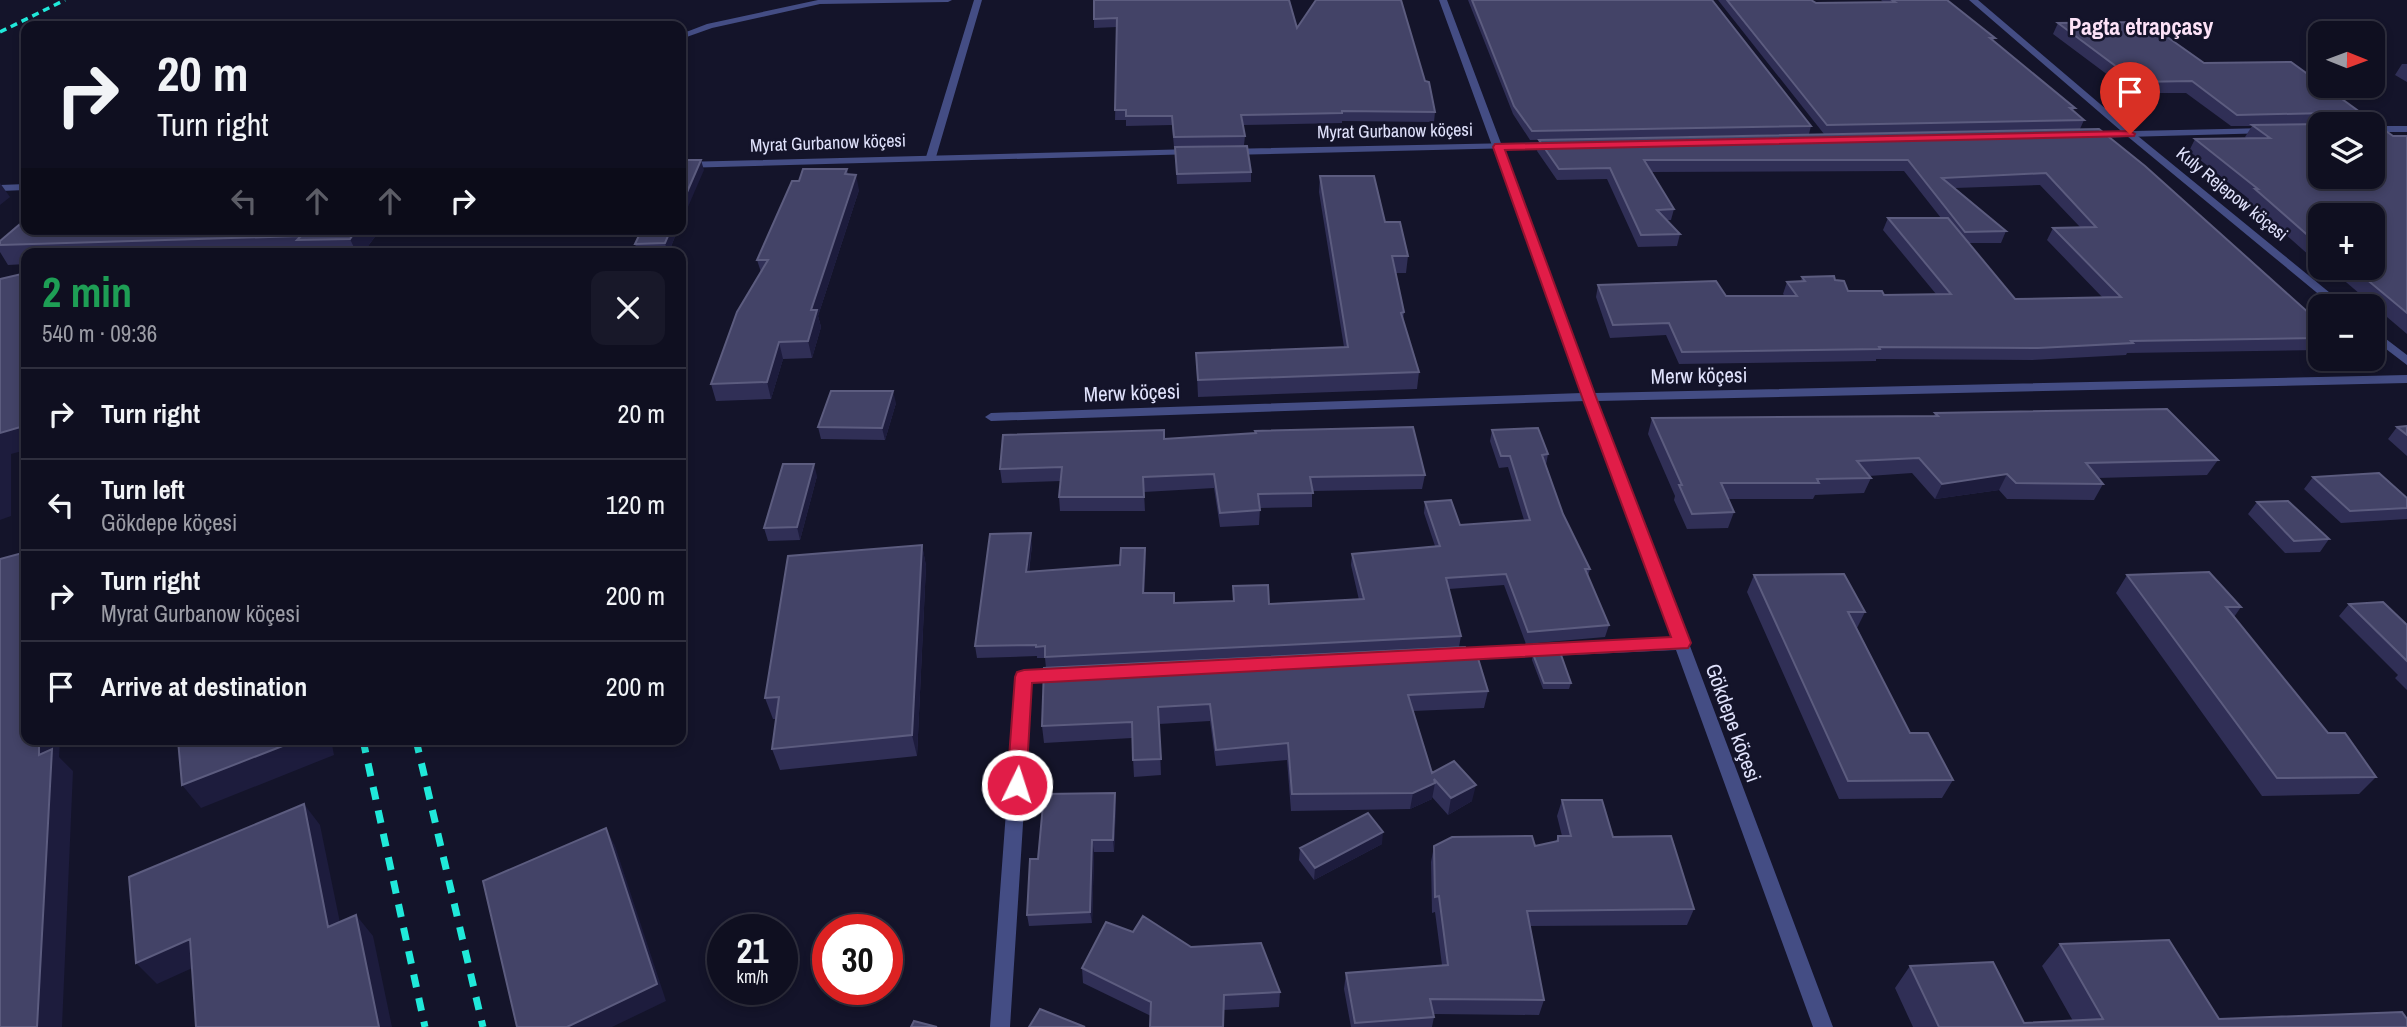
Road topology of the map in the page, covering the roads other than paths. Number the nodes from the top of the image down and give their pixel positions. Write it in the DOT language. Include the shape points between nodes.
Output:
graph roads {
  1 [pos="948,0"];
  2 [pos="978,0"];
  3 [pos="1443,0"];
  4 [pos="1973,0"];
  5 [pos="686,35"];
  6 [pos="2407,128"];
  7 [pos="2385,129"];
  8 [pos="2280,131"];
  9 [pos="2130,134"];
  10 [pos="2076,135"];
  11 [pos="1566,145"];
  12 [pos="1499,147"];
  13 [pos="1208,152"];
  14 [pos="1222,152"];
  15 [pos="931,157"];
  16 [pos="686,165"];
  17 [pos="21,187"];
  18 [pos="0,188"];
  19 [pos="2325,294"];
  20 [pos="2385,343"];
  21 [pos="2407,361"];
  22 [pos="2407,379"];
  23 [pos="1589,397"];
  24 [pos="991,417"];
  25 [pos="1682,643"];
  26 [pos="1435,656"];
  27 [pos="1079,674"];
  28 [pos="1000,1027"];
  29 [pos="1823,1027"];
  1 -- 5 [label="street" via="820,2"];
  2 -- 15 [label="street"];
  3 -- 12 [label="street, Gökdepe köçesi"];
  4 -- 9 [label="street, Kuly Rejepow köçesi"];
  6 -- 7 [label="street"];
  8 -- 9 [label="street"];
  9 -- 10 [label="street"];
  9 -- 19 [label="street, Kuly Rejepow köçesi"];
  11 -- 12 [label="street, Myrat Gurbanow köçesi"];
  12 -- 14 [label="street, Myrat Gurbanow köçesi"];
  12 -- 23 [label="street, Gökdepe köçesi"];
  13 -- 15 [label="street, Myrat Gurbanow köçesi"];
  15 -- 16 [label="street, Myrat Gurbanow köçesi"];
  17 -- 18 [label="street"];
  20 -- 21 [label="street"];
  22 -- 23 [label="street, Merw köçesi"];
  23 -- 24 [label="street, Merw köçesi"];
  23 -- 25 [label="street, Gökdepe köçesi"];
  25 -- 26 [label="street"];
  25 -- 29 [label="street, Gökdepe köçesi"];
  27 -- 28 [label="street" via="1024,677"];
}
